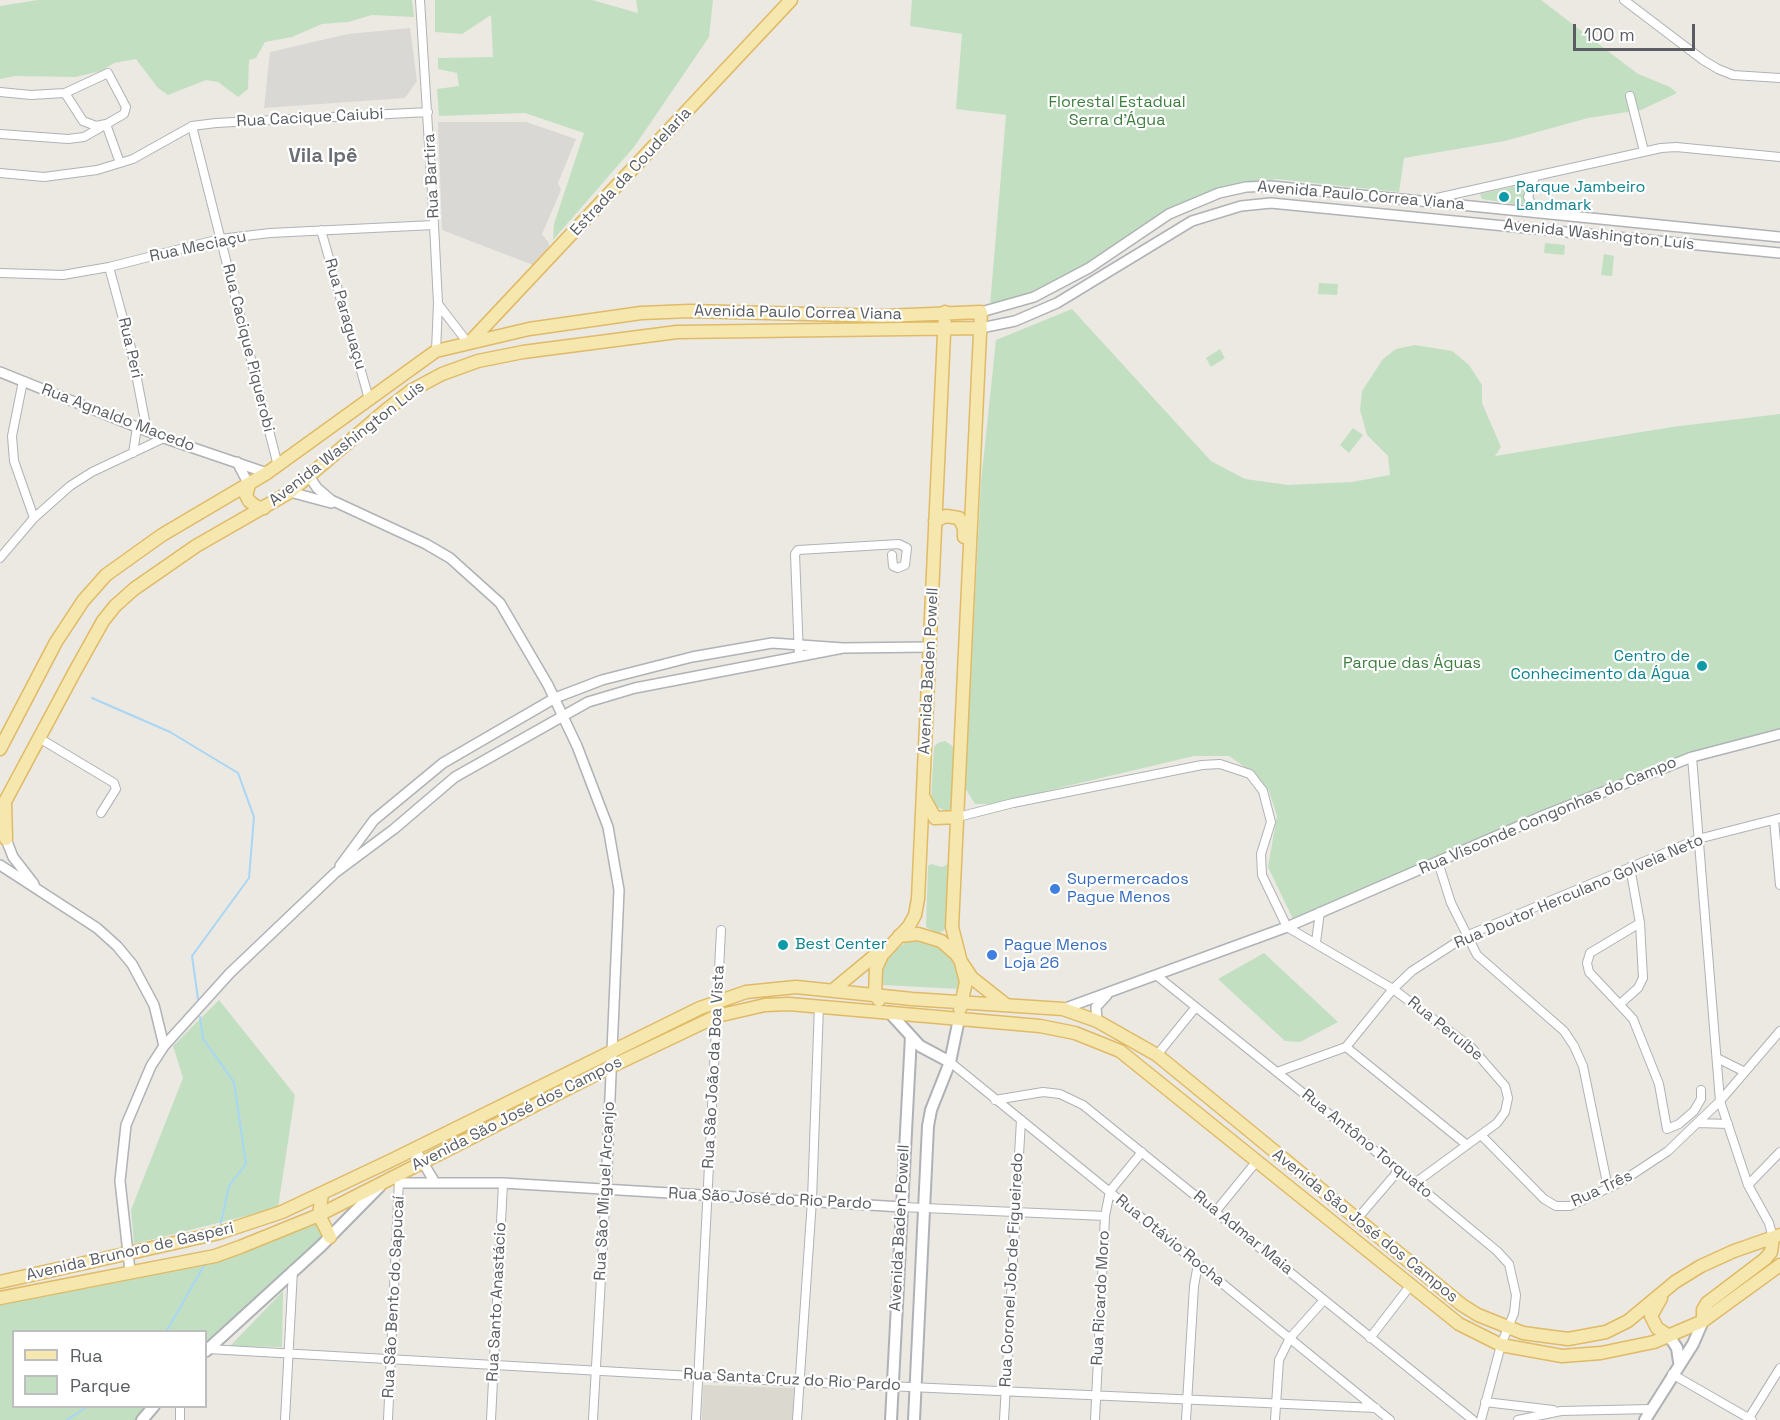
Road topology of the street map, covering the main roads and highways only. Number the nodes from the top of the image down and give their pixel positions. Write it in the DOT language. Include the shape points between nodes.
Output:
graph roads {
  1 [pos="791,0"];
  2 [pos="945,312"];
  3 [pos="981,312"];
  4 [pos="497,314"];
  5 [pos="981,328"];
  6 [pos="944,330"];
  7 [pos="498,336"];
  8 [pos="469,343"];
  9 [pos="442,374"];
  10 [pos="249,485"];
  11 [pos="264,508"];
  12 [pos="935,521"];
  13 [pos="968,592"];
  14 [pos="0,749"];
  15 [pos="922,794"];
  16 [pos="2,807"];
  17 [pos="958,818"];
  18 [pos="3,836"];
  19 [pos="899,936"];
  20 [pos="962,964"];
  21 [pos="833,990"];
  22 [pos="875,995"];
  23 [pos="960,1002"];
  24 [pos="1005,1004"];
  25 [pos="889,1012"];
  26 [pos="959,1019"];
  27 [pos="911,1036"];
  28 [pos="950,1062"];
  29 [pos="1186,1081"];
  30 [pos="1174,1093"];
  31 [pos="1205,1096"];
  32 [pos="1193,1109"];
  33 [pos="390,1161"];
  34 [pos="385,1181"];
  35 [pos="322,1194"];
  36 [pos="319,1215"];
  37 [pos="330,1237"];
  38 [pos="1777,1237"];
  39 [pos="1780,1264"];
  40 [pos="1675,1281"];
  41 [pos="0,1282"];
  42 [pos="0,1298"];
  43 [pos="1703,1321"];
  44 [pos="1669,1336"];
  45 [pos="207,1350"];
  46 [pos="1679,1362"];
  47 [pos="153,1408"];
  48 [pos="142,1420"];
  49 [pos="891,1420"];
  50 [pos="914,1420"];
  51 [pos="1645,1420"];
  1 -- 4 [label="main road, Estrada da Coudelaria"];
  2 -- 3 [label="main road, Avenida Paulo Correa Viana"];
  2 -- 6 [label="main road, Avenida Baden Powell"];
  2 -- 7 [label="main road, Avenida Paulo Correa Viana" via="884,316 641,313"];
  3 -- 5 [label="main road, Avenida Baden Powell"];
  4 -- 7 [label="main road" via="492,328"];
  4 -- 8 [label="main road, Estrada da Coudelaria"];
  5 -- 6 [label="main road, Avenida Washington Luis"];
  5 -- 13 [label="main road, Avenida Baden Powell"];
  6 -- 9 [label="main road, Avenida Washington Luis" via="659,334 497,357"];
  6 -- 12 [label="main road, Avenida Baden Powell"];
  7 -- 8 [label="main road, Avenida Paulo Correa Viana"];
  8 -- 9 [label="main road, Estrada da Coudelaria" via="464,358"];
  8 -- 10 [label="main road, Avenida Washington Luis" via="436,351"];
  9 -- 11 [label="main road, Avenida Washington Luis" via="394,404 290,492"];
  10 -- 11 [label="main road" via="249,501"];
  10 -- 14 [label="main road, Avenida Washington Luis" via="148,544 97,584 56,642"];
  11 -- 16 [label="main road, Avenida Washington Luis" via="164,567 115,606 103,621"];
  12 -- 13 [label="main road" via="951,515 963,522"];
  12 -- 15 [label="main road, Avenida Baden Powell"];
  13 -- 17 [label="main road, Avenida Baden Powell"];
  15 -- 17 [label="main road" via="935,818"];
  15 -- 19 [label="main road, Avenida Baden Powell" via="918,899 912,920"];
  16 -- 18 [label="main road"];
  17 -- 20 [label="main road, Avenida Baden Powell" via="952,927"];
  19 -- 20 [label="main road" via="934,937 949,947"];
  19 -- 21 [label="main road"];
  19 -- 22 [label="main road, Avenida Baden Powell" via="876,968"];
  20 -- 23 [label="main road, Avenida Baden Powell" via="966,982"];
  20 -- 24 [label="main road" via="972,978"];
  21 -- 22 [label="main road, Avenida São José dos Campos"];
  21 -- 33 [label="main road, Avenida São José dos Campos" via="774,988 718,1000"];
  22 -- 23 [label="main road, Avenida São José dos Campos"];
  22 -- 25 [label="main road"];
  23 -- 24 [label="main road, Avenida São José dos Campos"];
  23 -- 26 [label="main road"];
  24 -- 29 [label="main road, Avenida São José dos Campos" via="1063,1009 1097,1021 1156,1056"];
  25 -- 26 [label="main road, Avenida São José dos Campos"];
  25 -- 27 [label="main road"];
  25 -- 34 [label="main road, Avenida São José dos Campos" via="819,1005 765,1005 717,1016 612,1065 424,1161 399,1178"];
  26 -- 28 [label="main road"];
  26 -- 30 [label="main road, Avenida São José dos Campos" via="1040,1026 1095,1039 1120,1051"];
  27 -- 28 [label="main road" via="925,1050"];
  27 -- 49 [label="main road, Avenida Baden Powell"];
  28 -- 50 [label="main road, Avenida Baden Powell" via="928,1126"];
  29 -- 30 [label="main road" via="1182,1090"];
  29 -- 31 [label="main road, Avenida São José dos Campos"];
  30 -- 32 [label="main road, Avenida São José dos Campos"];
  31 -- 32 [label="main road"];
  31 -- 40 [label="main road, Avenida São José dos Campos" via="1478,1316 1542,1337 1585,1338 1628,1321"];
  32 -- 44 [label="main road, Avenida São José dos Campos" via="1459,1324 1501,1345 1562,1356 1641,1345"];
  33 -- 35 [label="main road, Avenida Brunoro de Gasperi"];
  34 -- 36 [label="main road, Avenida Brunoro de Gasperi"];
  34 -- 37 [label="main road, Avenida São José dos Campos"];
  35 -- 36 [label="main road"];
  35 -- 41 [label="main road, Avenida Brunoro de Gasperi" via="219,1233"];
  36 -- 37 [label="main road"];
  36 -- 42 [label="main road, Avenida Brunoro de Gasperi" via="215,1256"];
  37 -- 45 [label="main road, Avenida São José dos Campos"];
  38 -- 40 [label="main road, Avenida São José dos Campos" via="1720,1257"];
  38 -- 43 [label="main road" via="1765,1259 1707,1303"];
  39 -- 43 [label="main road, Avenida São José dos Campos"];
  40 -- 44 [label="main road" via="1651,1316 1657,1329"];
  43 -- 44 [label="main road, Avenida São José dos Campos"];
  43 -- 46 [label="main road"];
  44 -- 46 [label="main road" via="1677,1348"];
  46 -- 51 [label="main road"];
  47 -- 48 [label="main road"];
}
